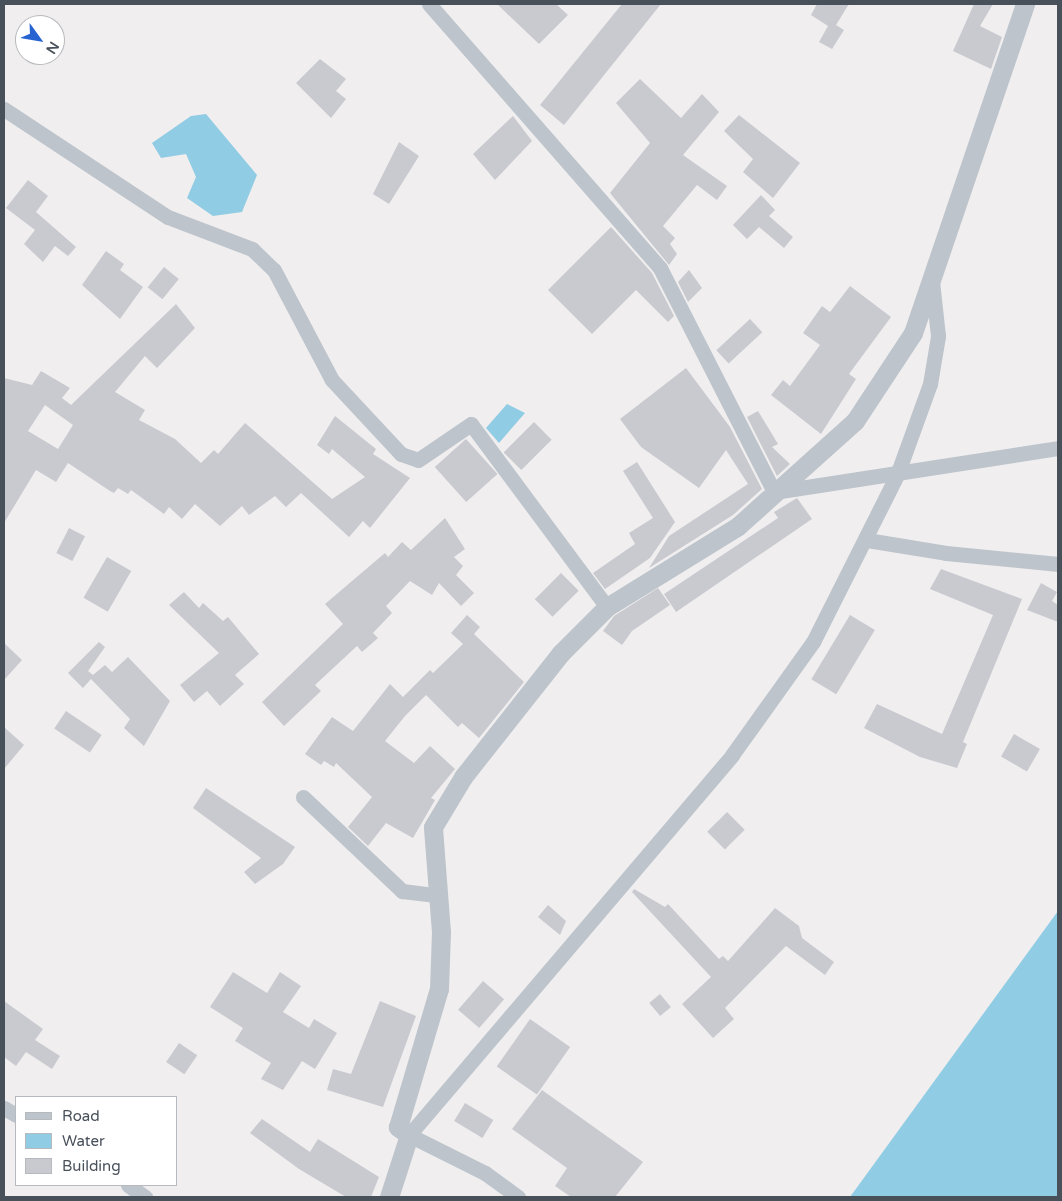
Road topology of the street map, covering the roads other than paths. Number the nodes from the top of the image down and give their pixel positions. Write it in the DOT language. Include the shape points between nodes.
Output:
graph roads {
  1 [pos="430,4"];
  2 [pos="1025,4"];
  3 [pos="4,109"];
  4 [pos="932,281"];
  5 [pos="1058,448"];
  6 [pos="897,475"];
  7 [pos="774,492"];
  8 [pos="867,540"];
  9 [pos="1058,564"];
  10 [pos="607,607"];
  11 [pos="303,797"];
  12 [pos="436,895"];
  13 [pos="4,1108"];
  14 [pos="15,1114"];
  15 [pos="409,1135"];
  16 [pos="129,1186"];
  17 [pos="145,1197"];
  18 [pos="389,1197"];
  19 [pos="518,1197"];
  1 -- 7 [label="street" via="660,268"];
  2 -- 4 [label="street"];
  3 -- 10 [label="street" via="168,217 252,250 274,270 332,380 401,454 418,460 472,424"];
  4 -- 6 [label="street" via="938,336 930,384"];
  4 -- 7 [label="street" via="913,333 855,420"];
  5 -- 6 [label="street"];
  6 -- 7 [label="street"];
  6 -- 8 [label="street"];
  7 -- 10 [label="street" via="738,526"];
  8 -- 9 [label="street" via="946,553"];
  8 -- 15 [label="street" via="812,642 732,755"];
  10 -- 12 [label="street" via="561,653 463,777 433,827"];
  11 -- 12 [label="street" via="402,891"];
  12 -- 15 [label="street" via="440,932 439,990 398,1127"];
  13 -- 14 [label="street"];
  15 -- 18 [label="street"];
  15 -- 19 [label="street" via="485,1173"];
  16 -- 17 [label="street"];
}
